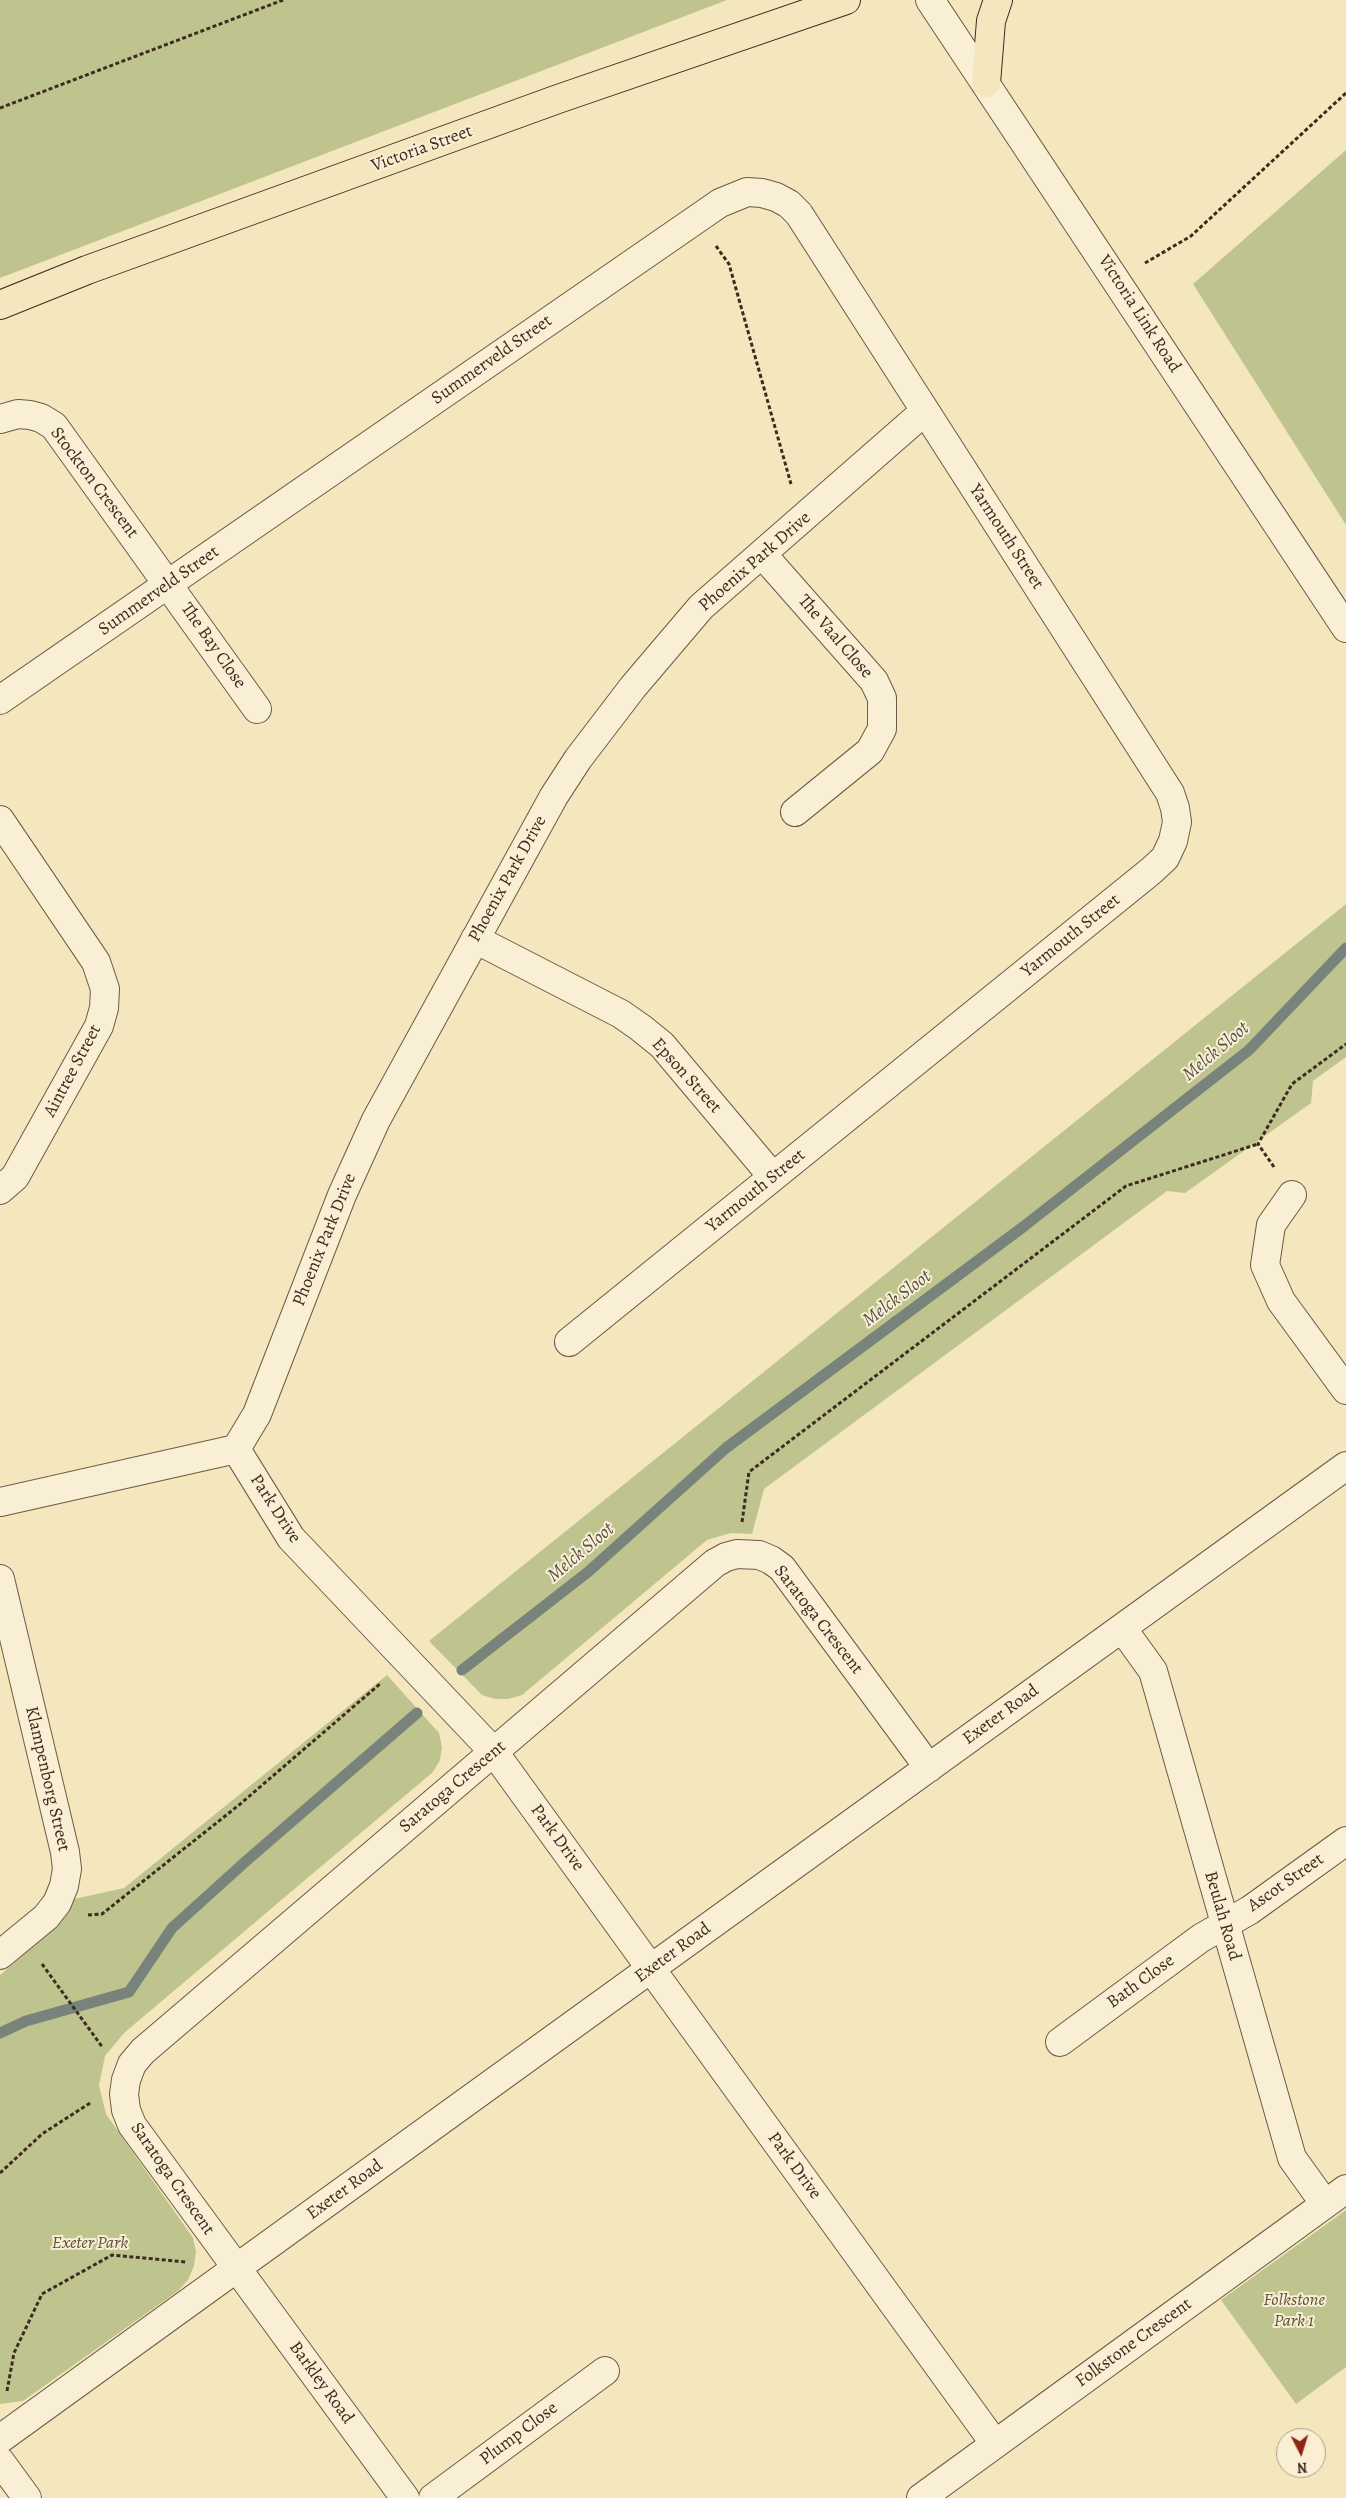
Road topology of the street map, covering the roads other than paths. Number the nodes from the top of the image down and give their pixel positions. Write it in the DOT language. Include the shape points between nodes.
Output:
graph roads {
  1 [pos="846,0"];
  2 [pos="930,0"];
  3 [pos="998,0"];
  4 [pos="986,83"];
  5 [pos="0,305"];
  6 [pos="925,411"];
  7 [pos="0,419"];
  8 [pos="762,554"];
  9 [pos="169,584"];
  10 [pos="1346,628"];
  11 [pos="0,700"];
  12 [pos="257,709"];
  13 [pos="795,812"];
  14 [pos="0,820"];
  15 [pos="475,939"];
  16 [pos="773,1177"];
  17 [pos="0,1190"];
  18 [pos="1292,1195"];
  19 [pos="569,1342"];
  20 [pos="1346,1390"];
  21 [pos="236,1449"];
  22 [pos="1346,1466"];
  23 [pos="0,1502"];
  24 [pos="0,1579"];
  25 [pos="1122,1628"];
  26 [pos="494,1752"];
  27 [pos="929,1768"];
  28 [pos="1346,1841"];
  29 [pos="1224,1924"];
  30 [pos="0,1954"];
  31 [pos="651,1968"];
  32 [pos="1060,2042"];
  33 [pos="1336,2197"];
  34 [pos="236,2269"];
  35 [pos="605,2371"];
  36 [pos="0,2439"];
  37 [pos="995,2444"];
  38 [pos="0,2461"];
  39 [pos="27,2498"];
  40 [pos="405,2498"];
  41 [pos="433,2498"];
  42 [pos="921,2498"];
  1 -- 5 [label="main road, Victoria Street" via="558,100 87,270"];
  2 -- 4 [label="street, Victoria Link Road"];
  3 -- 4 [label="main road" via="991,22"];
  4 -- 10 [label="street, Victoria Link Road"];
  6 -- 8 [label="street, Phoenix Park Drive"];
  6 -- 9 [label="street, Summerveld Street" via="799,214 776,197 747,192 720,203"];
  6 -- 16 [label="street, Yarmouth Street" via="1170,793 1177,822 1165,858 1151,871"];
  7 -- 9 [label="street, Stockton Crescent" via="18,414 30,415 54,426"];
  8 -- 13 [label="street, The Vaal Close" via="874,681 882,698 882,729 870,752"];
  8 -- 15 [label="street, Phoenix Park Drive" via="702,607 604,723 554,796"];
  9 -- 11 [label="street, Summerveld Street"];
  9 -- 12 [label="street, The Bay Close"];
  14 -- 17 [label="street, Aintree Street" via="96,962 105,989 99,1026 15,1176"];
  15 -- 16 [label="street, Epson Street" via="621,1014 641,1028 662,1046"];
  15 -- 21 [label="street, Phoenix Park Drive" via="376,1120 342,1195 257,1414"];
  16 -- 19 [label="street, Yarmouth Street"];
  18 -- 20 [label="street" via="1271,1225 1266,1265 1281,1301"];
  21 -- 23 [label="street"];
  21 -- 26 [label="street, Park Drive" via="291,1538"];
  22 -- 25 [label="street, Exeter Road"];
  24 -- 30 [label="street, Klampenborg Street" via="67,1869 57,1903"];
  25 -- 27 [label="street, Exeter Road"];
  25 -- 29 [label="street, Beulah Road" via="1153,1671"];
  26 -- 27 [label="street, Saratoga Crescent" via="715,1563 738,1554 759,1555 782,1568"];
  26 -- 31 [label="street, Park Drive"];
  26 -- 34 [label="street, Saratoga Crescent" via="143,2051 132,2064 124,2094 132,2125"];
  27 -- 31 [label="street, Exeter Road"];
  28 -- 29 [label="street, Ascot Street" via="1250,1910"];
  29 -- 32 [label="street, Bath Close"];
  29 -- 33 [label="street, Beulah Road" via="1292,2158"];
  31 -- 34 [label="street, Exeter Road"];
  31 -- 37 [label="street, Park Drive"];
  33 -- 37 [label="street, Folkstone Crescent"];
  34 -- 36 [label="street, Exeter Road"];
  34 -- 40 [label="street, Barkley Road"];
  35 -- 41 [label="street, Plump Close"];
  37 -- 42 [label="street, Folkstone Crescent"];
  38 -- 39 [label="street"];
}
